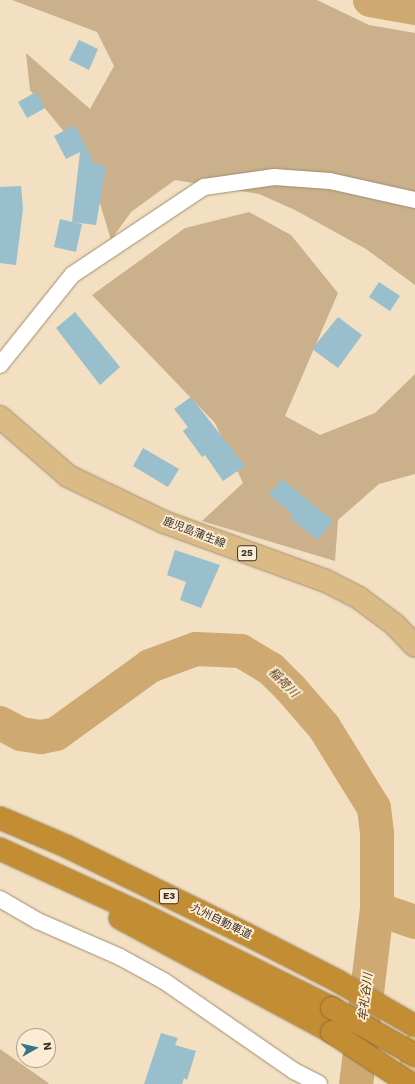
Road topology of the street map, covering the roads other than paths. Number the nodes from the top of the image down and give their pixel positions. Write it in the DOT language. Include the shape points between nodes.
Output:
graph roads {
  1 [pos="415,200"];
  2 [pos="0,365"];
  3 [pos="0,417"];
  4 [pos="415,646"];
  5 [pos="0,818"];
  6 [pos="0,849"];
  7 [pos="42,867"];
  8 [pos="0,899"];
  9 [pos="415,1026"];
  10 [pos="415,1046"];
  11 [pos="415,1055"];
  12 [pos="319,1084"];
  13 [pos="410,1084"];
  1 -- 2 [label="street" via="330,181 274,177 204,187 72,275"];
  3 -- 4 [label="main road, 鹿児島蒲生線 / 25" via="68,476 164,522 326,581 359,598 394,624"];
  5 -- 9 [label="highway, 九州自動車道 / E3" via="66,846 336,980"];
  6 -- 7 [label="highway, E3"];
  7 -- 11 [label="highway, E3, bridge" via="332,1008"];
  7 -- 13 [label="highway, bridge" via="138,929 332,1032"];
  8 -- 12 [label="street" via="38,921 120,956 164,981 294,1070"];
  10 -- 13 [label="main road"];
}
